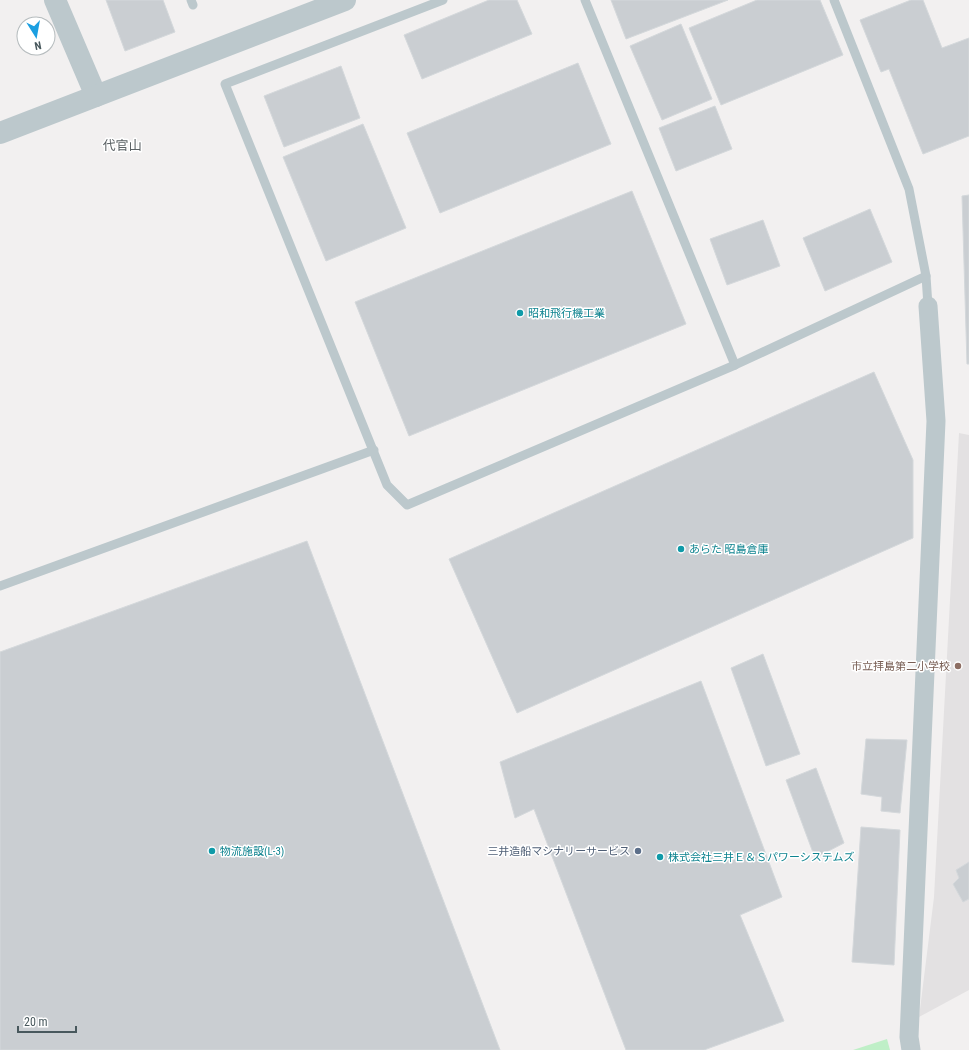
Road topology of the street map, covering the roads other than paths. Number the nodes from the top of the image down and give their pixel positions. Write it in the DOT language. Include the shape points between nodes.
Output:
graph roads {
  1 [pos="55,0"];
  2 [pos="345,0"];
  3 [pos="443,0"];
  4 [pos="585,0"];
  5 [pos="834,0"];
  6 [pos="96,96"];
  7 [pos="0,133"];
  8 [pos="926,276"];
  9 [pos="928,306"];
  10 [pos="735,365"];
  11 [pos="374,450"];
  12 [pos="0,586"];
  13 [pos="911,1050"];
  1 -- 6 [label="street"];
  2 -- 6 [label="street"];
  3 -- 11 [label="lane" via="225,84"];
  4 -- 10 [label="lane"];
  5 -- 8 [label="lane" via="909,189"];
  6 -- 7 [label="street"];
  8 -- 9 [label="lane"];
  8 -- 10 [label="lane"];
  9 -- 13 [label="street" via="936,421 909,1037"];
  10 -- 11 [label="lane" via="408,505 388,484"];
  11 -- 12 [label="lane"];
}
